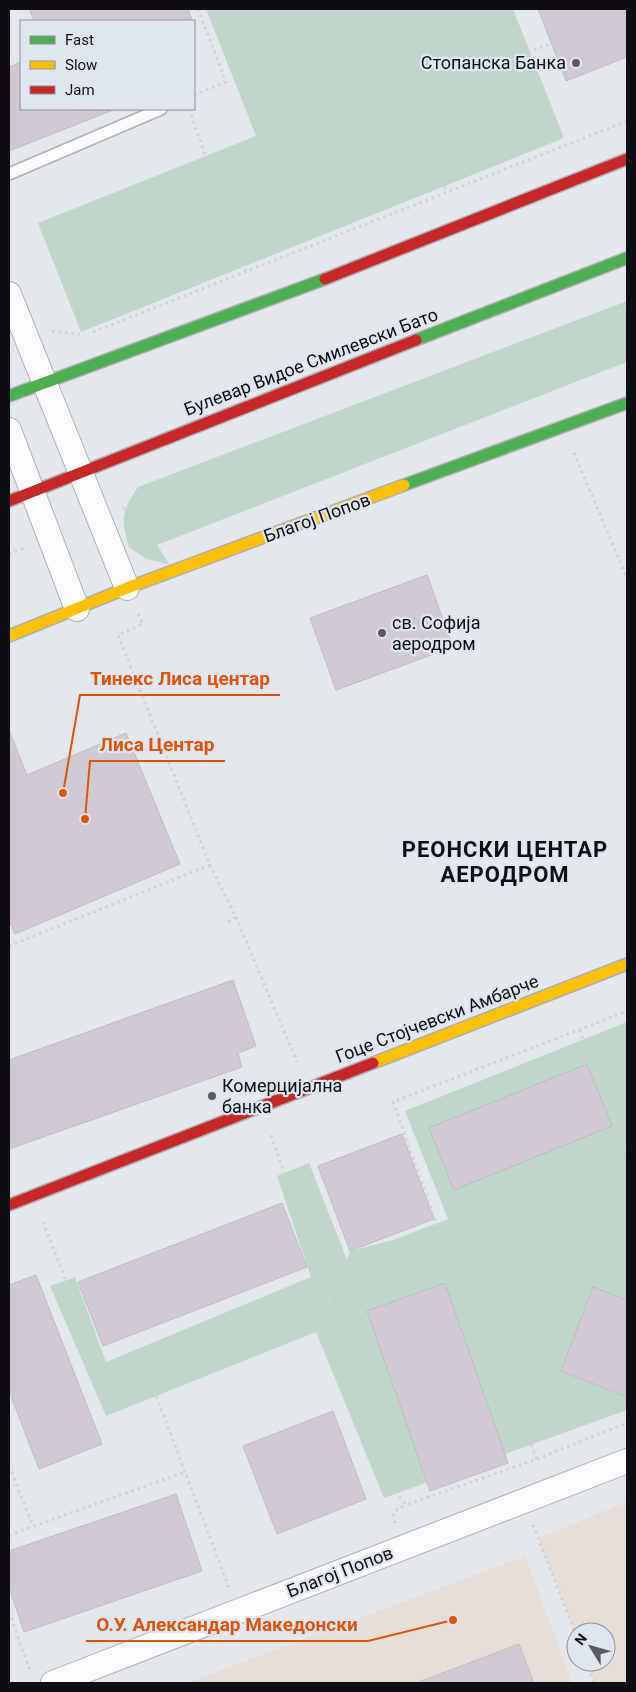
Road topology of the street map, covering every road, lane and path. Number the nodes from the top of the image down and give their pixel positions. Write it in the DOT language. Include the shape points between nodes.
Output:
graph roads {
  1 [pos="198,9"];
  2 [pos="380,9"];
  3 [pos="551,43"];
  4 [pos="195,95"];
  5 [pos="414,100"];
  6 [pos="159,110"];
  7 [pos="188,110"];
  8 [pos="627,121"];
  9 [pos="627,159"];
  10 [pos="9,174"];
  11 [pos="446,191"];
  12 [pos="627,258"];
  13 [pos="246,270"];
  14 [pos="9,294"];
  15 [pos="627,309"];
  16 [pos="49,331"];
  17 [pos="44,383"];
  18 [pos="9,396"];
  19 [pos="627,403"];
  20 [pos="563,427"];
  21 [pos="9,430"];
  22 [pos="80,473"];
  23 [pos="33,492"];
  24 [pos="9,501"];
  25 [pos="120,510"];
  26 [pos="35,544"];
  27 [pos="9,554"];
  28 [pos="627,578"];
  29 [pos="127,588"];
  30 [pos="77,609"];
  31 [pos="9,636"];
  32 [pos="210,865"];
  33 [pos="236,918"];
  34 [pos="228,922"];
  35 [pos="9,946"];
  36 [pos="627,964"];
  37 [pos="627,1011"];
  38 [pos="579,1030"];
  39 [pos="308,1088"];
  40 [pos="261,1107"];
  41 [pos="627,1153"];
  42 [pos="627,1186"];
  43 [pos="32,1196"];
  44 [pos="9,1205"];
  45 [pos="455,1251"];
  46 [pos="328,1298"];
  47 [pos="145,1366"];
  48 [pos="627,1423"];
  49 [pos="537,1459"];
  50 [pos="627,1461"];
  51 [pos="9,1466"];
  52 [pos="185,1472"];
  53 [pos="523,1501"];
  54 [pos="33,1526"];
  55 [pos="9,1535"];
  56 [pos="9,1612"];
  57 [pos="238,1612"];
  58 [pos="571,1622"];
  59 [pos="42,1679"];
  1 -- 4 [label="path" via="226,82"];
  2 -- 5 [label="path"];
  3 -- 5 [label="path"];
  5 -- 11 [label="path"];
  6 -- 10 [label="lane"];
  7 -- 13 [label="path"];
  8 -- 11 [label="path"];
  9 -- 17 [label="street" via="377,259"];
  11 -- 13 [label="path"];
  12 -- 22 [label="street, Булевар Видое Смилевски Бато"];
  13 -- 16 [label="path" via="82,336"];
  14 -- 17 [label="street"];
  15 -- 25 [label="path"];
  17 -- 18 [label="street"];
  17 -- 22 [label="street"];
  19 -- 20 [label="street, Благој Попов"];
  20 -- 28 [label="path"];
  20 -- 29 [label="street, Благој Попов"];
  21 -- 23 [label="street"];
  22 -- 23 [label="street, Булевар Видое Смилевски Бато"];
  22 -- 29 [label="street"];
  23 -- 24 [label="street, Булевар Видое Смилевски Бато"];
  23 -- 30 [label="street"];
  26 -- 27 [label="path"];
  29 -- 30 [label="street, Благој Попов"];
  29 -- 32 [label="path" via="143,624 118,635"];
  30 -- 31 [label="street, Благој Попов"];
  32 -- 33 [label="path"];
  32 -- 35 [label="path"];
  33 -- 34 [label="path"];
  33 -- 39 [label="path"];
  36 -- 39 [label="street, Гоце Стојчевски Амбарче"];
  37 -- 38 [label="path"];
  38 -- 41 [label="path"];
  38 -- 45 [label="path" via="393,1102 444,1247"];
  39 -- 40 [label="street, Гоце Стојчевски Амбарче"];
  40 -- 43 [label="street, Гоце Стојчевски Амбарче"];
  40 -- 46 [label="path"];
  42 -- 45 [label="path"];
  43 -- 44 [label="street, Гоце Стојчевски Амбарче"];
  43 -- 47 [label="path" via="104,1381"];
  45 -- 46 [label="path"];
  45 -- 49 [label="path"];
  46 -- 47 [label="path"];
  46 -- 49 [label="path" via="395,1492 406,1505"];
  47 -- 52 [label="path"];
  48 -- 49 [label="path"];
  50 -- 53 [label="street, Благој Попов"];
  51 -- 54 [label="path"];
  52 -- 54 [label="path"];
  52 -- 57 [label="path"];
  53 -- 57 [label="street, Благој Попов"];
  53 -- 58 [label="path"];
  54 -- 55 [label="path"];
  56 -- 59 [label="path"];
  57 -- 59 [label="street, Благој Попов"];
}
